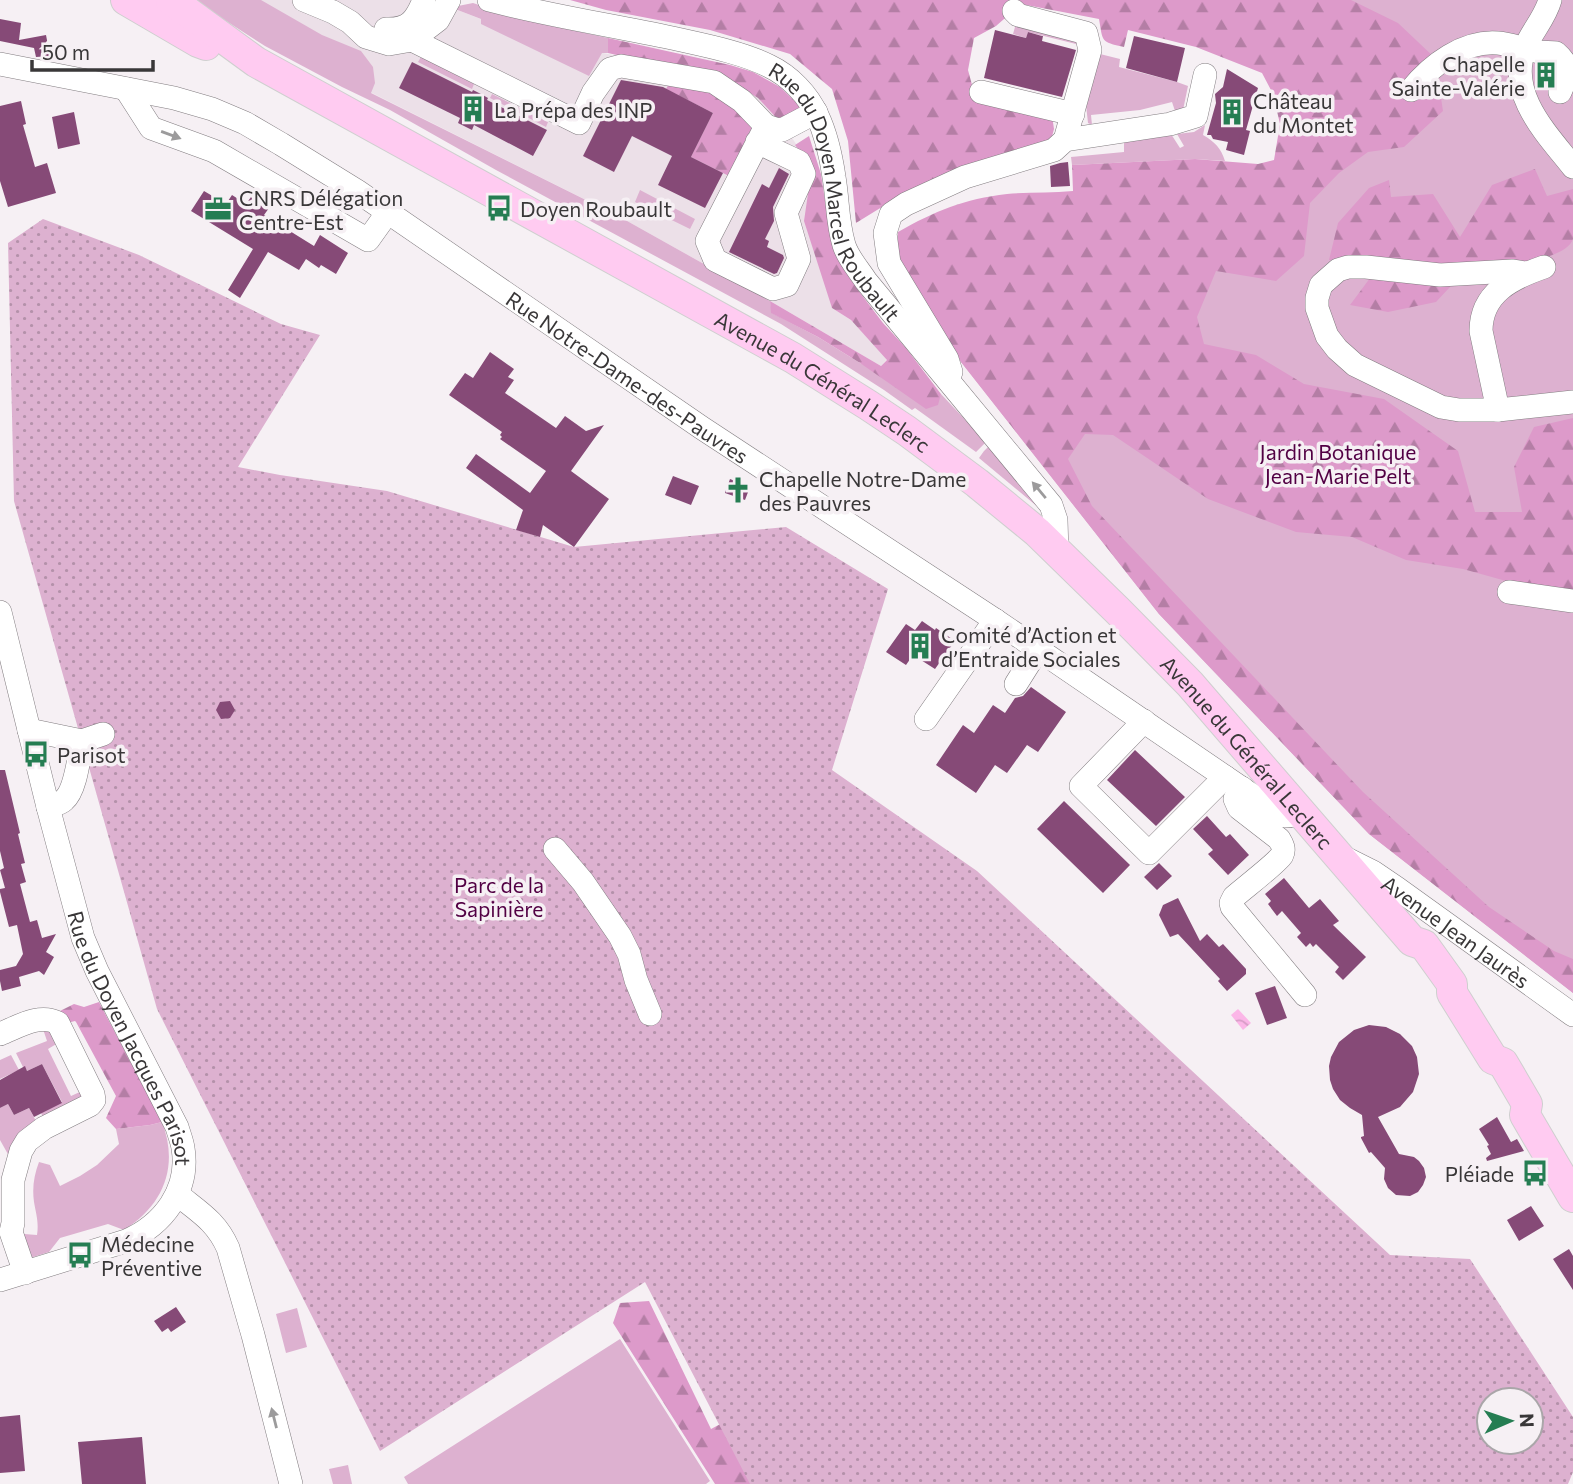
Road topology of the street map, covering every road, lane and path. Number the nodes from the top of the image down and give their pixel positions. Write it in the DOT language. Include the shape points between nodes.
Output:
graph roads {
  1 [pos="126,0"];
  2 [pos="171,0"];
  3 [pos="304,0"];
  4 [pos="424,0"];
  5 [pos="449,0"];
  6 [pos="489,0"];
  7 [pos="1550,0"];
  8 [pos="336,11"];
  9 [pos="1014,11"];
  10 [pos="412,40"];
  11 [pos="1525,48"];
  12 [pos="256,62"];
  13 [pos="0,64"];
  14 [pos="1205,75"];
  15 [pos="126,89"];
  16 [pos="1411,90"];
  17 [pos="981,92"];
  18 [pos="1560,92"];
  19 [pos="816,113"];
  20 [pos="1073,114"];
  21 [pos="761,134"];
  22 [pos="1065,141"];
  23 [pos="1573,167"];
  24 [pos="388,212"];
  25 [pos="956,392"];
  26 [pos="1573,402"];
  27 [pos="1499,410"];
  28 [pos="1057,553"];
  29 [pos="1509,592"];
  30 [pos="1573,601"];
  31 [pos="0,612"];
  32 [pos="995,620"];
  33 [pos="1038,649"];
  34 [pos="6,662"];
  35 [pos="1016,684"];
  36 [pos="926,719"];
  37 [pos="1144,721"];
  38 [pos="29,730"];
  39 [pos="1240,787"];
  40 [pos="1293,804"];
  41 [pos="48,807"];
  42 [pos="555,849"];
  43 [pos="1335,853"];
  44 [pos="1306,995"];
  45 [pos="650,1014"];
  46 [pos="1573,1015"];
  47 [pos="0,1034"];
  48 [pos="177,1194"];
  49 [pos="1573,1197"];
  50 [pos="6,1234"];
  51 [pos="25,1273"];
  52 [pos="0,1280"];
  53 [pos="291,1484"];
  1 -- 12 [label="main road, Avenue du Général Leclerc" via="198,42"];
  2 -- 12 [label="main road, Avenue du Général Leclerc"];
  3 -- 8 [label="street"];
  4 -- 8 [label="street" via="406,27 391,30"];
  5 -- 10 [label="street" via="438,20"];
  6 -- 19 [label="street, Rue du Doyen Marcel Roubault" via="718,48 786,76"];
  7 -- 11 [label="street"];
  8 -- 10 [label="street" via="366,37 389,44"];
  9 -- 20 [label="street" via="1086,33 1090,50"];
  10 -- 21 [label="street" via="579,123 610,69 621,66 714,82 742,101"];
  11 -- 16 [label="street" via="1496,42 1471,45 1446,58"];
  11 -- 18 [label="street" via="1556,53 1563,59 1568,74"];
  11 -- 23 [label="street" via="1520,65 1524,95"];
  12 -- 28 [label="main road, Avenue du Général Leclerc" via="793,358 917,439 1010,510"];
  13 -- 15 [label="street, Rue Notre-Dame-des-Pauvres"];
  14 -- 22 [label="street" via="1196,116"];
  15 -- 24 [label="street, Rue Notre-Dame-des-Pauvres" via="174,98 245,123"];
  15 -- 24 [label="street, one-way" via="151,128 214,151 368,240"];
  17 -- 20 [label="street"];
  19 -- 21 [label="street" via="782,130"];
  19 -- 25 [label="street, Rue du Doyen Marcel Roubault" via="832,167 845,248 866,281"];
  20 -- 22 [label="street"];
  21 -- 21 [label="street" via="707,241 715,260 773,289 787,285 799,259 786,213 804,174 799,162"];
  22 -- 25 [label="street" via="1054,150 936,189 891,214 887,222 889,263 947,359"];
  24 -- 32 [label="street, Rue Notre-Dame-des-Pauvres" via="692,421"];
  28 -- 25 [label="street, Rue du Doyen Marcel Roubault, one-way" via="1051,505"];
  26 -- 27 [label="street"];
  27 -- 27 [label="street" via="1441,407 1355,365 1336,349 1320,321 1317,298 1321,285 1348,267 1440,275 1535,270 1496,292 1481,319"];
  28 -- 40 [label="main road, Avenue du Général Leclerc" via="1190,684"];
  29 -- 30 [label="street"];
  31 -- 34 [label="street, Rue du Doyen Jacques Parisot"];
  32 -- 33 [label="street, Rue Notre-Dame-des-Pauvres"];
  32 -- 36 [label="street"];
  33 -- 35 [label="street"];
  33 -- 37 [label="street, Rue Notre-Dame-des-Pauvres"];
  34 -- 38 [label="street, Rue du Doyen Jacques Parisot"];
  37 -- 39 [label="street, Rue Notre-Dame-des-Pauvres"];
  37 -- 39 [label="street" via="1081,786 1149,853"];
  38 -- 41 [label="street, Rue du Doyen Jacques Parisot"];
  38 -- 41 [label="street" via="92,737 66,799"];
  39 -- 40 [label="street, Rue Notre-Dame-des-Pauvres" via="1285,816 1292,816"];
  39 -- 44 [label="street" via="1239,808 1279,839 1283,850 1234,897 1232,907"];
  40 -- 43 [label="main road, Avenue du Général Leclerc"];
  41 -- 48 [label="street, Rue du Doyen Jacques Parisot" via="83,938 177,1126 183,1149"];
  42 -- 45 [label="street" via="620,936"];
  43 -- 46 [label="street, Avenue Jean Jaurès" via="1390,883"];
  43 -- 49 [label="main road, Avenue du Général Leclerc" via="1412,941 1412,953 1440,991 1452,993 1493,1059 1491,1070 1513,1110 1525,1115"];
  47 -- 50 [label="street" via="45,1018 58,1023 94,1100 27,1141 13,1180 13,1223"];
  48 -- 51 [label="street" via="152,1227 135,1237"];
  53 -- 48 [label="street, Rue du Doyen Jacques Parisot, one-way" via="228,1248 214,1224"];
  50 -- 51 [label="street"];
  51 -- 52 [label="street"];
}
